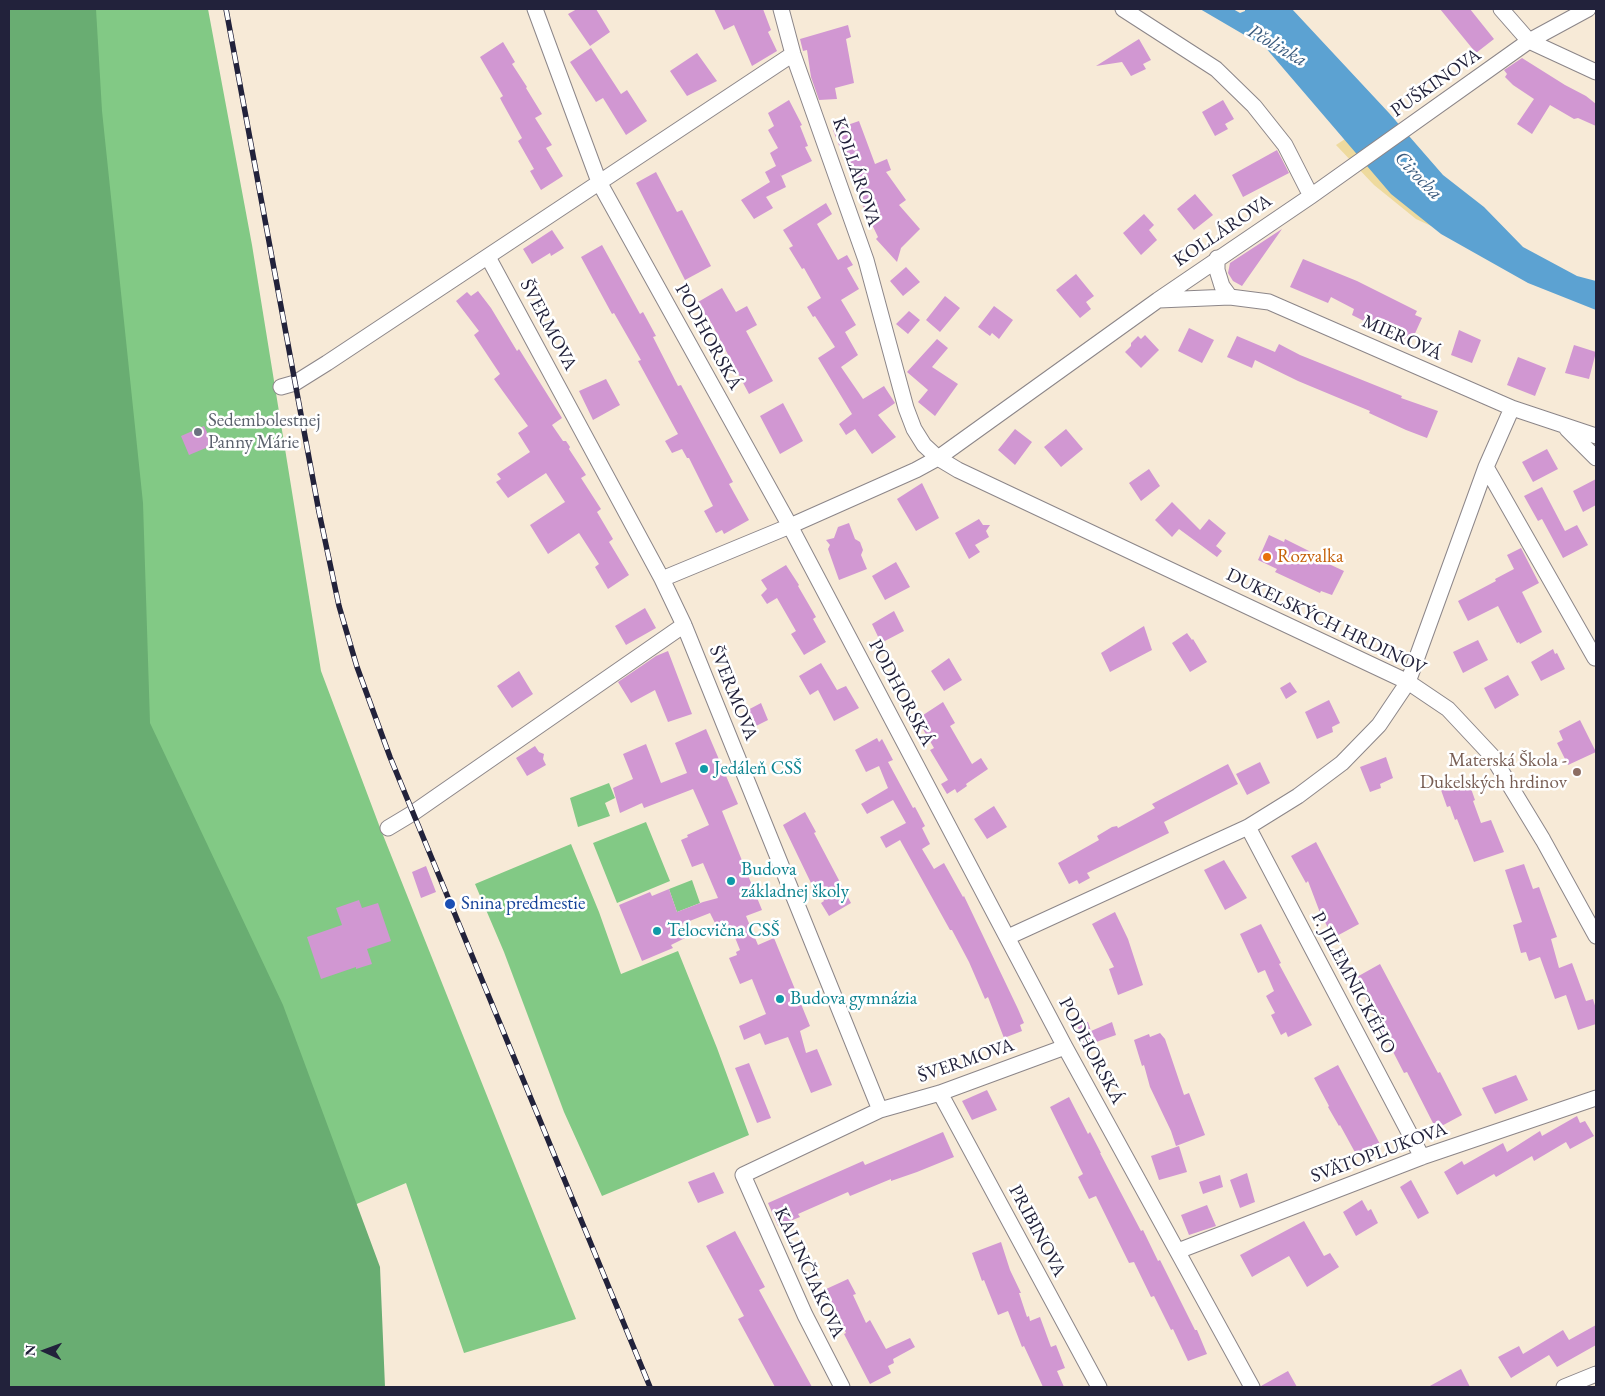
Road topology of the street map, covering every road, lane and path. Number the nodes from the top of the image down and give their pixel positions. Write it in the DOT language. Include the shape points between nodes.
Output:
graph roads {
  1 [pos="535,9"];
  2 [pos="781,9"];
  3 [pos="1123,9"];
  4 [pos="1501,9"];
  5 [pos="1588,9"];
  6 [pos="1529,41"];
  7 [pos="793,54"];
  8 [pos="1596,72"];
  9 [pos="599,182"];
  10 [pos="1317,192"];
  11 [pos="488,257"];
  12 [pos="1217,258"];
  13 [pos="1230,297"];
  14 [pos="1158,300"];
  15 [pos="281,387"];
  16 [pos="1512,408"];
  17 [pos="1565,426"];
  18 [pos="1596,436"];
  19 [pos="938,458"];
  20 [pos="1596,458"];
  21 [pos="1486,467"];
  22 [pos="790,526"];
  23 [pos="662,579"];
  24 [pos="684,626"];
  25 [pos="1595,658"];
  26 [pos="1408,682"];
  27 [pos="1248,827"];
  28 [pos="388,828"];
  29 [pos="1596,936"];
  30 [pos="1008,937"];
  31 [pos="1065,1047"];
  32 [pos="940,1093"];
  33 [pos="1596,1098"];
  34 [pos="880,1110"];
  35 [pos="1422,1157"];
  36 [pos="743,1175"];
  37 [pos="1178,1251"];
  38 [pos="1596,1374"];
  39 [pos="842,1387"];
  40 [pos="1099,1387"];
  41 [pos="1252,1387"];
  42 [pos="1564,1387"];
  1 -- 9 [label="street, PODHORSKÁ"];
  2 -- 7 [label="street, KOLLÁROVA"];
  3 -- 10 [label="street" via="1216,69 1254,106"];
  4 -- 6 [label="street"];
  5 -- 6 [label="street, PUŠKINOVA"];
  6 -- 8 [label="street"];
  6 -- 10 [label="street, PUŠKINOVA"];
  7 -- 9 [label="street"];
  7 -- 19 [label="street, KOLLÁROVA" via="866,260 908,415 924,445"];
  9 -- 11 [label="street"];
  9 -- 22 [label="street, PODHORSKÁ"];
  10 -- 12 [label="street, KOLLÁROVA"];
  11 -- 15 [label="street" via="327,363"];
  11 -- 23 [label="street, ŠVERMOVA"];
  12 -- 13 [label="street" via="1216,270"];
  12 -- 14 [label="street, KOLLÁROVA"];
  13 -- 14 [label="street, MIEROVÁ"];
  13 -- 16 [label="street, MIEROVÁ" via="1269,302"];
  14 -- 19 [label="street, KOLLÁROVA"];
  16 -- 17 [label="street, MIEROVÁ"];
  16 -- 21 [label="street"];
  17 -- 18 [label="street, MIEROVÁ"];
  17 -- 20 [label="street"];
  19 -- 22 [label="street, KOLLÁROVA"];
  19 -- 26 [label="street, DUKELSKÝCH HRDINOV"];
  21 -- 25 [label="street"];
  21 -- 26 [label="street"];
  22 -- 23 [label="street, KOLLÁROVA"];
  22 -- 30 [label="street, PODHORSKÁ"];
  23 -- 24 [label="street, ŠVERMOVA"];
  24 -- 28 [label="street"];
  24 -- 34 [label="street, ŠVERMOVA"];
  26 -- 27 [label="street" via="1379,725 1342,763 1298,796"];
  26 -- 29 [label="street, DUKELSKÝCH HRDINOV" via="1448,709 1492,756"];
  27 -- 30 [label="street"];
  27 -- 35 [label="street, P. JILEMNICKÉHO"];
  30 -- 31 [label="street, PODHORSKÁ"];
  31 -- 32 [label="street, ŠVERMOVA"];
  31 -- 37 [label="street, PODHORSKÁ"];
  32 -- 34 [label="street, ŠVERMOVA"];
  32 -- 40 [label="street, PRIBINOVA"];
  33 -- 35 [label="street, SVÄTOPLUKOVA"];
  34 -- 36 [label="street, ŠVERMOVA"];
  35 -- 37 [label="street, SVÄTOPLUKOVA"];
  36 -- 39 [label="street, KALINČIAKOVA" via="805,1315"];
  37 -- 41 [label="street, PODHORSKÁ"];
  38 -- 42 [label="street"];
}
